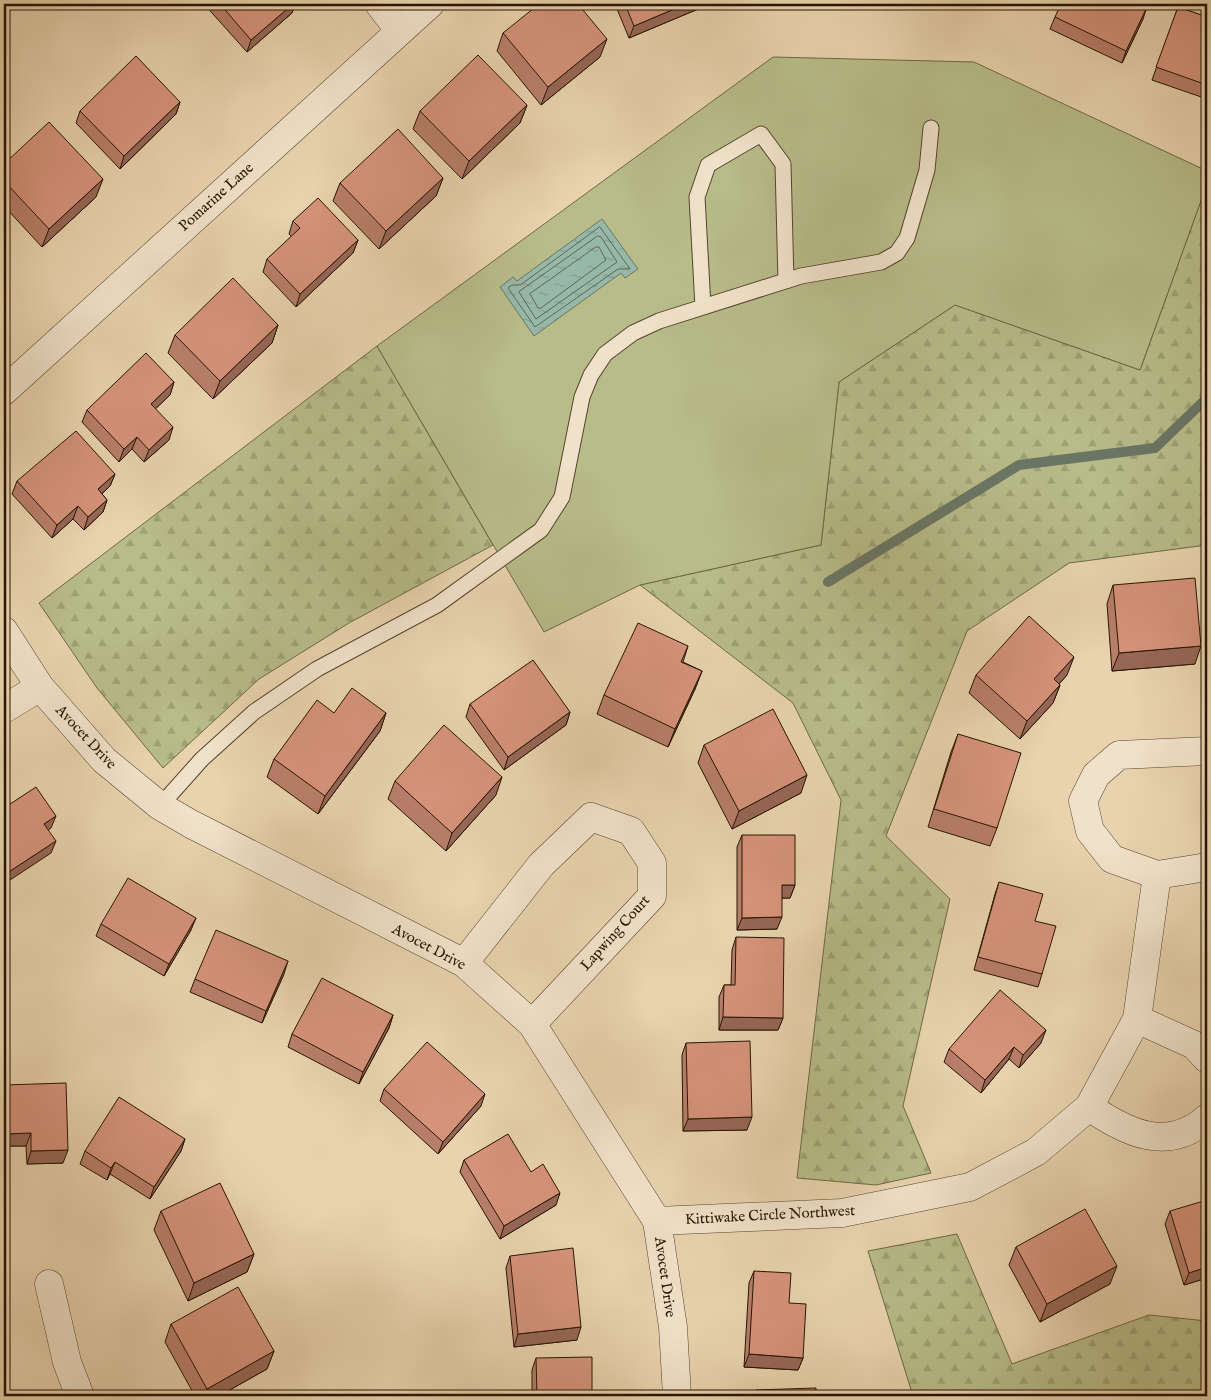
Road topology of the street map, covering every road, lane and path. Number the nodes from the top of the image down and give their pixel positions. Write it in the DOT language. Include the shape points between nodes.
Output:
graph roads {
  1 [pos="379,4"];
  2 [pos="430,4"];
  3 [pos="399,30"];
  4 [pos="931,128"];
  5 [pos="786,281"];
  6 [pos="703,307"];
  7 [pos="4,391"];
  8 [pos="4,631"];
  9 [pos="40,687"];
  10 [pos="4,709"];
  11 [pos="1207,751"];
  12 [pos="160,806"];
  13 [pos="1207,867"];
  14 [pos="1157,875"];
  15 [pos="464,963"];
  16 [pos="1137,1019"];
  17 [pos="532,1024"];
  18 [pos="1207,1059"];
  19 [pos="1089,1107"];
  20 [pos="1207,1118"];
  21 [pos="657,1221"];
  22 [pos="49,1284"];
  23 [pos="80,1396"];
  24 [pos="676,1396"];
  1 -- 3 [label="street"];
  2 -- 3 [label="street, Pomarine Lane"];
  3 -- 7 [label="street, Pomarine Lane"];
  4 -- 5 [label="lane" via="927,170 907,238 897,253 881,262"];
  5 -- 6 [label="lane"];
  5 -- 6 [label="lane" via="783,164 761,134 708,165 697,197"];
  6 -- 12 [label="lane" via="633,333 605,354 582,397 562,497 540,530 438,605 317,669 254,712 202,759"];
  8 -- 9 [label="street, Avocet Drive"];
  9 -- 10 [label="street"];
  9 -- 12 [label="street, Avocet Drive" via="104,760"];
  11 -- 14 [label="street" via="1119,755 1096,775 1083,801 1090,831 1112,860"];
  12 -- 15 [label="street, Avocet Drive"];
  13 -- 14 [label="street"];
  14 -- 16 [label="street, Kittiwake Circle Northwest"];
  15 -- 17 [label="street, Avocet Drive"];
  15 -- 17 [label="street, Lapwing Court" via="541,865 591,817 631,831 652,863 652,896"];
  16 -- 18 [label="street" via="1194,1044"];
  16 -- 19 [label="street, Kittiwake Circle Northwest"];
  17 -- 21 [label="street, Avocet Drive"];
  19 -- 20 [label="street" via="1136,1134 1165,1137 1190,1130"];
  19 -- 21 [label="street, Kittiwake Circle Northwest" via="1036,1152 970,1187 842,1213"];
  21 -- 24 [label="street, Avocet Drive" via="673,1327"];
  22 -- 23 [label="street" via="67,1362"];
}
